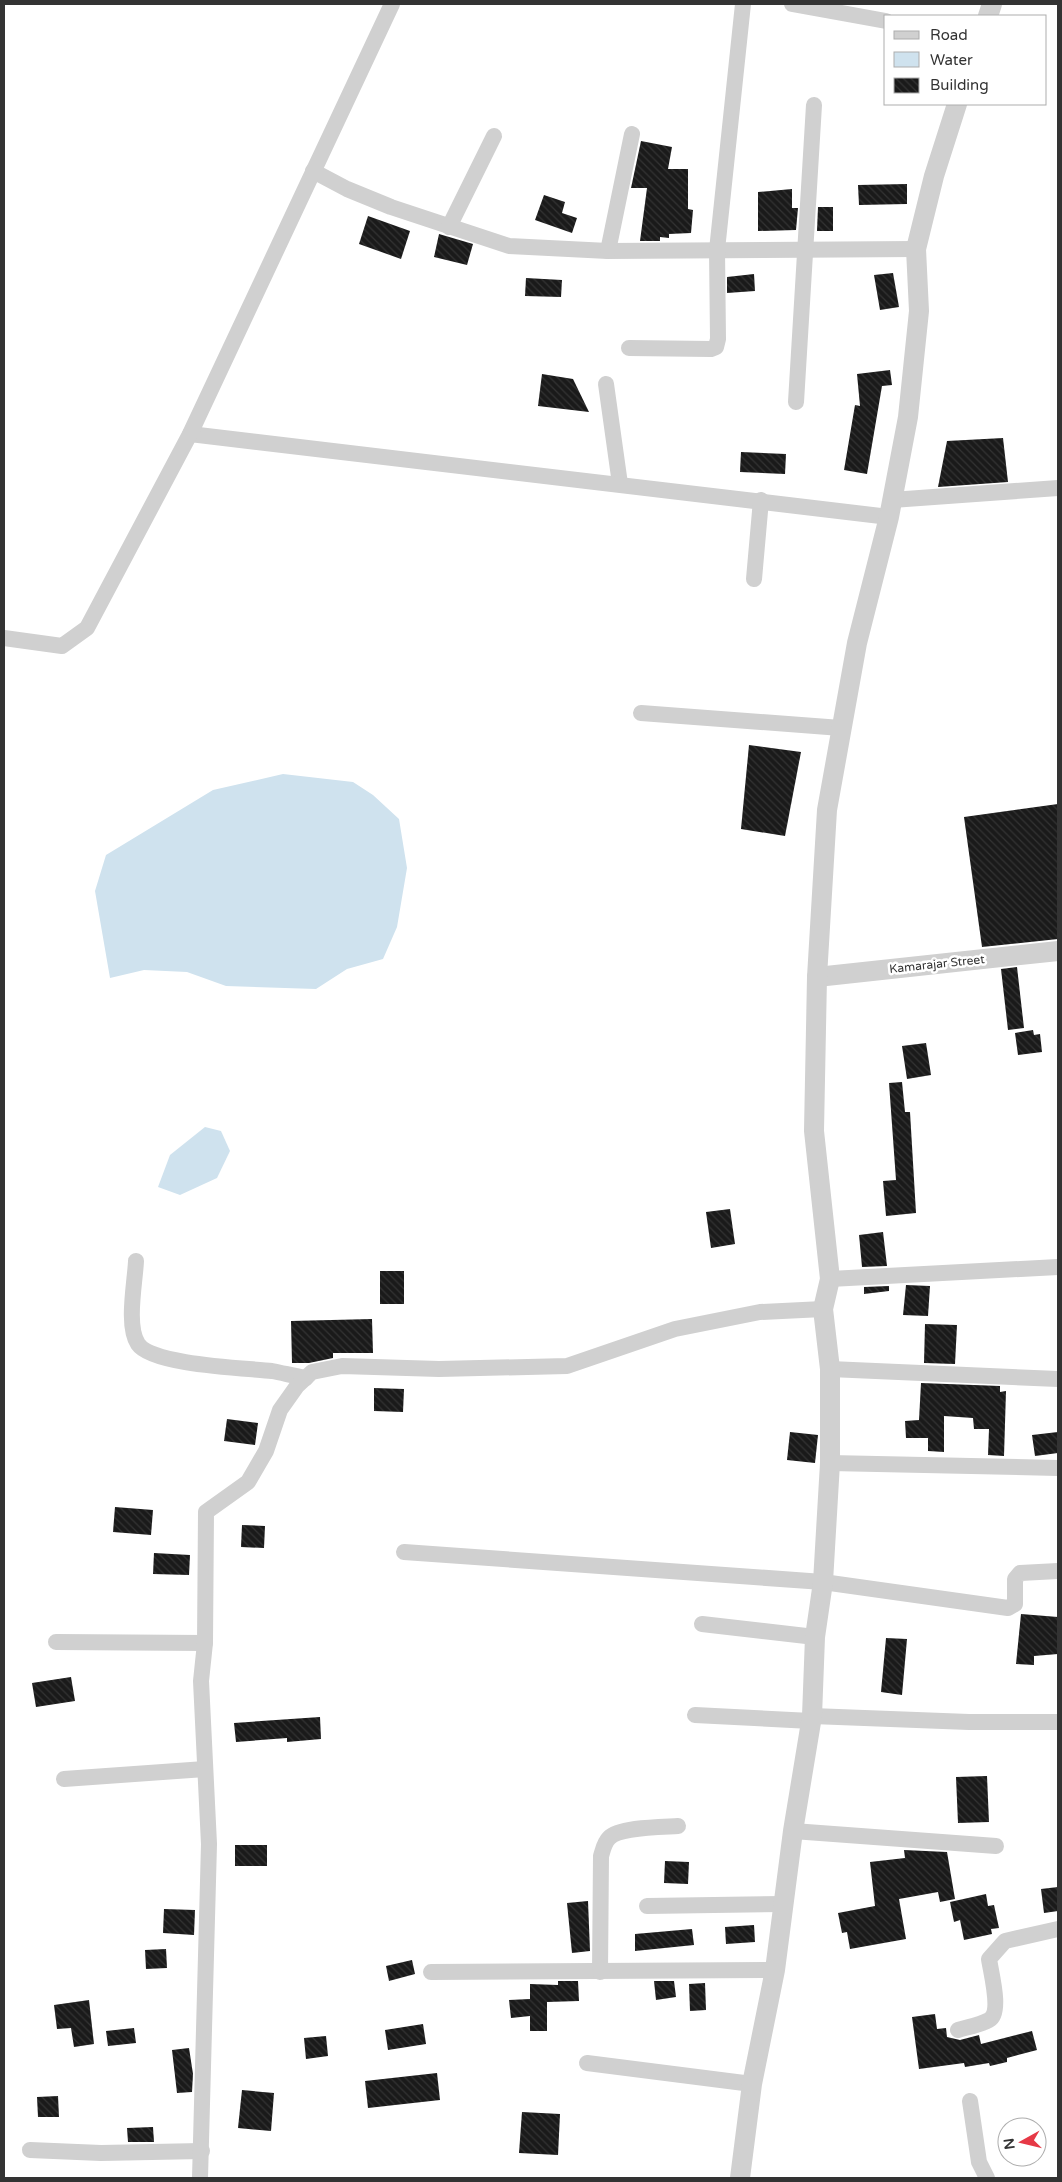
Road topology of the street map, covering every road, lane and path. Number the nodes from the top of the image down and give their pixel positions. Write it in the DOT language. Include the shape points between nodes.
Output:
graph roads {
  1 [pos="392,4"];
  2 [pos="742,4"];
  3 [pos="792,4"];
  4 [pos="884,21"];
  5 [pos="814,105"];
  6 [pos="957,105"];
  7 [pos="632,134"];
  8 [pos="494,136"];
  9 [pos="313,172"];
  10 [pos="449,227"];
  11 [pos="805,248"];
  12 [pos="916,249"];
  13 [pos="608,250"];
  14 [pos="717,250"];
  15 [pos="629,348"];
  16 [pos="606,384"];
  17 [pos="796,402"];
  18 [pos="190,434"];
  19 [pos="620,484"];
  20 [pos="1058,488"];
  21 [pos="761,500"];
  22 [pos="891,508"];
  23 [pos="754,579"];
  24 [pos="4,638"];
  25 [pos="641,714"];
  26 [pos="841,728"];
  27 [pos="1058,951"];
  28 [pos="816,977"];
  29 [pos="136,1261"];
  30 [pos="1058,1267"];
  31 [pos="830,1279"];
  32 [pos="823,1309"];
  33 [pos="830,1369"];
  34 [pos="306,1378"];
  35 [pos="1058,1379"];
  36 [pos="830,1463"];
  37 [pos="1058,1468"];
  38 [pos="404,1552"];
  39 [pos="1058,1571"];
  40 [pos="823,1582"];
  41 [pos="702,1624"];
  42 [pos="815,1637"];
  43 [pos="56,1642"];
  44 [pos="205,1643"];
  45 [pos="695,1714"];
  46 [pos="811,1718"];
  47 [pos="1058,1722"];
  48 [pos="205,1769"];
  49 [pos="64,1779"];
  50 [pos="678,1826"];
  51 [pos="793,1831"];
  52 [pos="996,1846"];
  53 [pos="783,1904"];
  54 [pos="647,1906"];
  55 [pos="1058,1929"];
  56 [pos="775,1970"];
  57 [pos="431,1972"];
  58 [pos="600,1972"];
  59 [pos="958,2030"];
  60 [pos="587,2062"];
  61 [pos="752,2084"];
  62 [pos="970,2101"];
  63 [pos="30,2150"];
  64 [pos="202,2151"];
  65 [pos="200,2178"];
  66 [pos="740,2178"];
  67 [pos="987,2178"];
  1 -- 9 [label="street"];
  2 -- 14 [label="street"];
  3 -- 4 [label="street"];
  5 -- 11 [label="street"];
  6 -- 12 [label="street" via="934,176"];
  7 -- 13 [label="street"];
  8 -- 10 [label="street"];
  9 -- 10 [label="street" via="347,189"];
  9 -- 18 [label="street"];
  10 -- 13 [label="street" via="509,246"];
  11 -- 12 [label="street"];
  11 -- 14 [label="street"];
  11 -- 17 [label="street"];
  12 -- 22 [label="street" via="919,311 915,367"];
  13 -- 14 [label="street"];
  14 -- 15 [label="street" via="716,347"];
  16 -- 19 [label="street"];
  18 -- 19 [label="street"];
  18 -- 24 [label="street" via="87,628 62,646"];
  19 -- 21 [label="street"];
  20 -- 22 [label="street"];
  21 -- 22 [label="street"];
  21 -- 23 [label="street"];
  22 -- 26 [label="street" via="856,643"];
  25 -- 26 [label="street"];
  26 -- 28 [label="street" via="827,810"];
  27 -- 28 [label="street, Kamarajar Street"];
  28 -- 31 [label="street" via="814,1131"];
  29 -- 34 [label="street" via="132,1327 139,1345 153,1355"];
  30 -- 31 [label="street"];
  31 -- 32 [label="street"];
  32 -- 33 [label="street"];
  32 -- 34 [label="street" via="760,1312 675,1329 567,1366 439,1369 342,1366 312,1372"];
  33 -- 35 [label="street"];
  33 -- 36 [label="street"];
  34 -- 44 [label="street" via="280,1410 266,1451 248,1482 206,1512"];
  36 -- 37 [label="street"];
  36 -- 40 [label="street"];
  38 -- 40 [label="street"];
  39 -- 40 [label="street" via="1020,1573 1015,1579 1014,1604 1008,1608"];
  40 -- 42 [label="street"];
  41 -- 42 [label="street"];
  42 -- 46 [label="street"];
  43 -- 44 [label="street"];
  44 -- 48 [label="street" via="201,1681"];
  45 -- 46 [label="street"];
  46 -- 47 [label="street"];
  46 -- 51 [label="street"];
  48 -- 49 [label="street"];
  48 -- 64 [label="street" via="209,1844"];
  50 -- 58 [label="street" via="626,1831 610,1836 604,1845 601,1856"];
  51 -- 52 [label="street"];
  51 -- 53 [label="street"];
  53 -- 54 [label="street"];
  53 -- 56 [label="street"];
  55 -- 59 [label="street" via="1005,1941 996,1950 989,1960 996,2007 994,2015 990,2020"];
  56 -- 58 [label="street"];
  56 -- 61 [label="street"];
  57 -- 58 [label="street"];
  60 -- 61 [label="street"];
  61 -- 66 [label="street"];
  62 -- 67 [label="street" via="979,2162"];
  63 -- 64 [label="street" via="101,2153"];
  64 -- 65 [label="street"];
}
